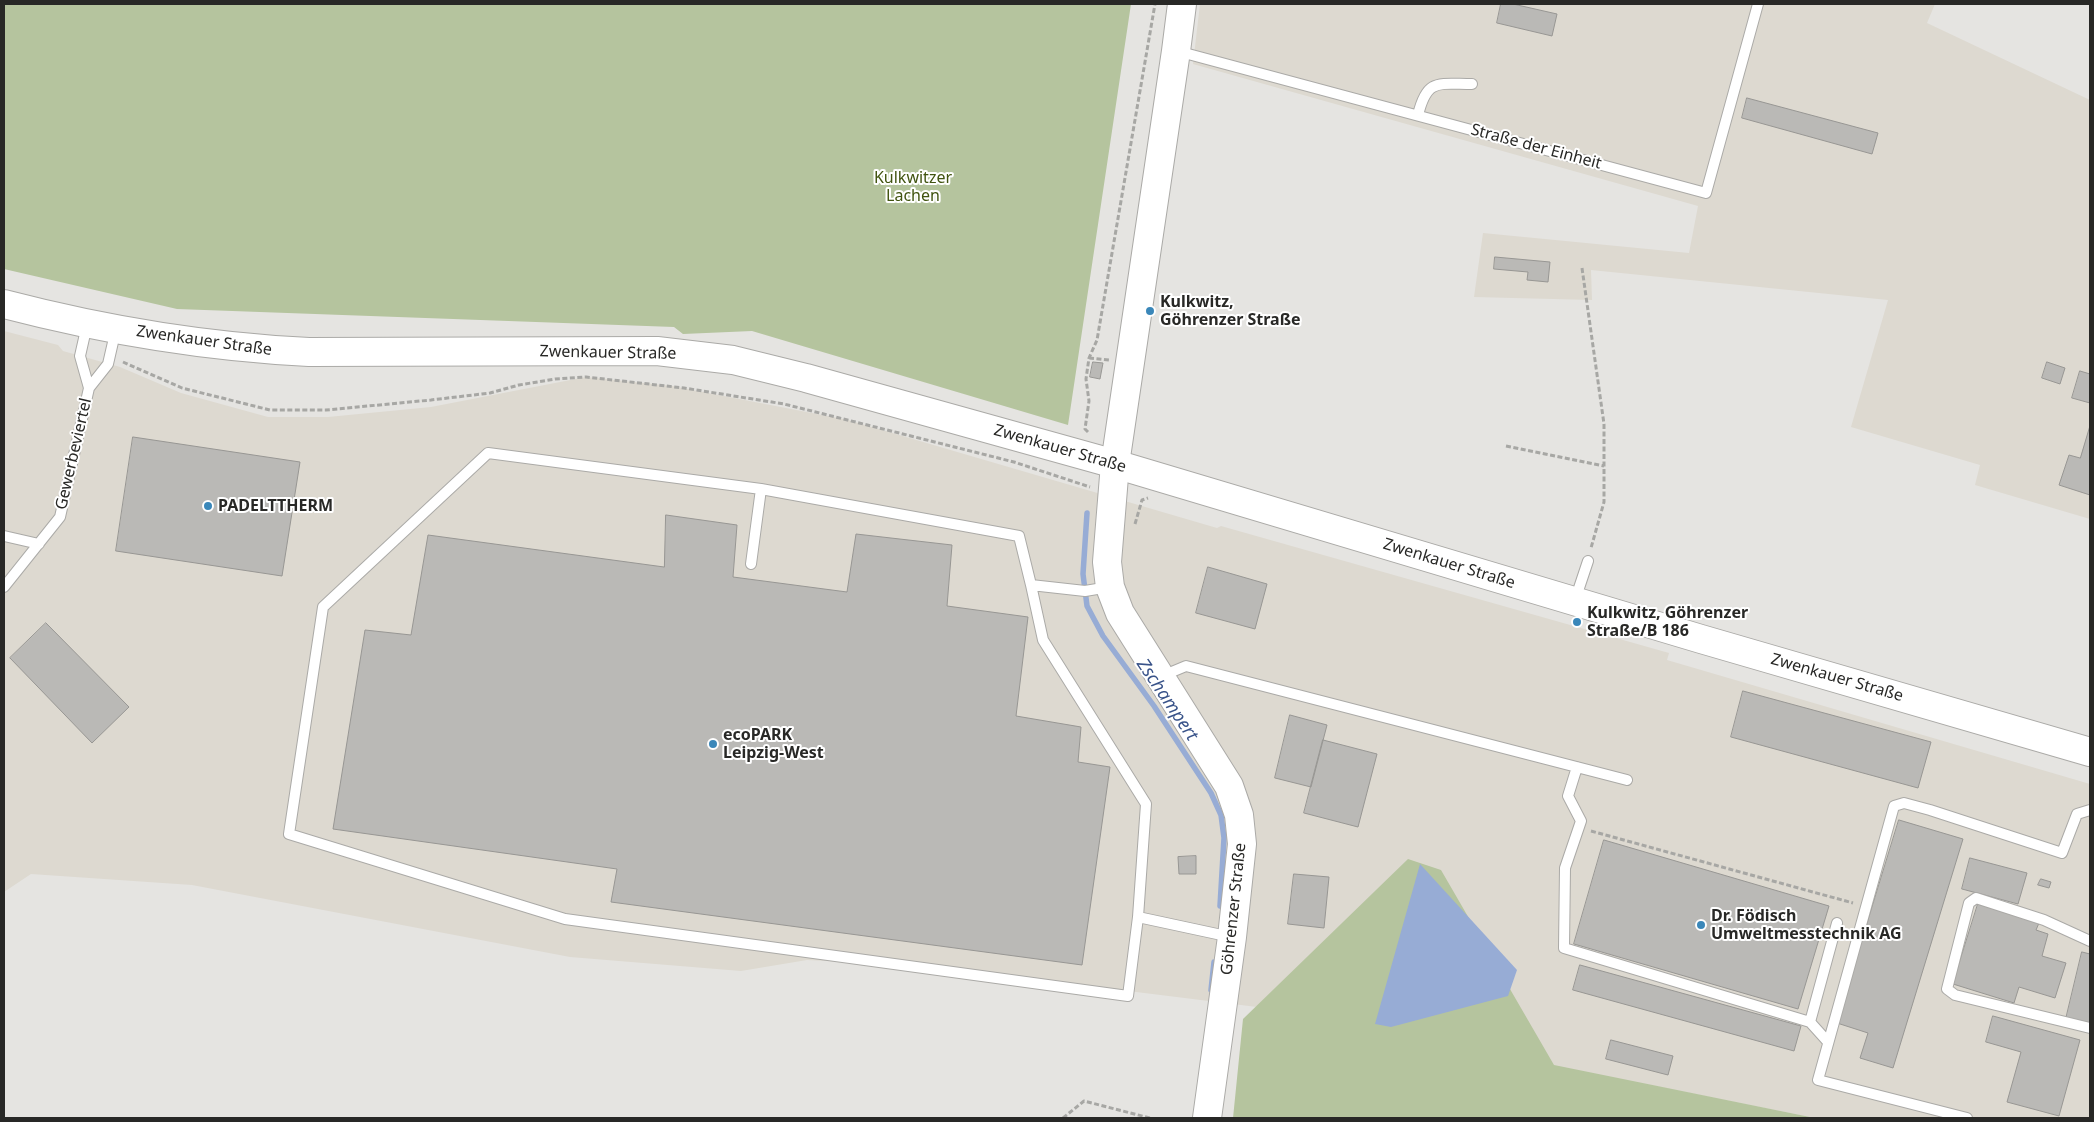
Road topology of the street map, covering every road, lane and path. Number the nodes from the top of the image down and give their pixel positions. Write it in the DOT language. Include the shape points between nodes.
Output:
graph roads {
  1 [pos="1172,4"];
  2 [pos="1758,4"];
  3 [pos="1176,51"];
  4 [pos="1472,84"];
  5 [pos="1418,115"];
  6 [pos="1582,268"];
  7 [pos="4,304"];
  8 [pos="87,324"];
  9 [pos="116,329"];
  10 [pos="109,358"];
  11 [pos="89,388"];
  12 [pos="1085,429"];
  13 [pos="1506,446"];
  14 [pos="1115,464"];
  15 [pos="1604,466"];
  16 [pos="761,489"];
  17 [pos="1113,496"];
  18 [pos="1139,507"];
  19 [pos="4,536"];
  20 [pos="40,544"];
  21 [pos="1588,561"];
  22 [pos="751,564"];
  23 [pos="1031,585"];
  24 [pos="4,587"];
  25 [pos="1110,587"];
  26 [pos="1575,602"];
  27 [pos="1159,677"];
  28 [pos="2090,752"];
  29 [pos="1577,767"];
  30 [pos="1627,780"];
  31 [pos="2090,810"];
  32 [pos="1578,828"];
  33 [pos="1866,907"];
  34 [pos="1138,917"];
  35 [pos="1837,923"];
  36 [pos="1232,937"];
  37 [pos="2090,942"];
  38 [pos="1810,1022"];
  39 [pos="2090,1028"];
  40 [pos="1828,1042"];
  41 [pos="1063,1118"];
  42 [pos="1150,1118"];
  43 [pos="1207,1118"];
  44 [pos="1967,1118"];
  1 -- 3 [label="main road"];
  1 -- 12 [label="path" via="1098,340 1089,358 1086,379 1090,401"];
  2 -- 5 [label="lane, Straße der Einheit" via="1706,193"];
  3 -- 5 [label="lane, Straße der Einheit"];
  3 -- 14 [label="main road"];
  4 -- 5 [label="lane" via="1448,84 1429,89"];
  6 -- 15 [label="path" via="1604,424"];
  7 -- 8 [label="main road, Zwenkauer Straße"];
  8 -- 9 [label="main road, Zwenkauer Straße"];
  8 -- 11 [label="lane, Gewerbeviertel" via="80,356"];
  9 -- 10 [label="lane, Gewerbeviertel"];
  9 -- 14 [label="main road, Zwenkauer Straße" via="252,349 309,352 657,351 732,360"];
  10 -- 11 [label="lane, Gewerbeviertel"];
  10 -- 17 [label="path" via="182,388 270,410 326,410 490,394 519,385 586,377 684,388 784,404 1005,459"];
  11 -- 20 [label="lane, Gewerbeviertel" via="60,517"];
  13 -- 15 [label="path"];
  14 -- 17 [label="main road, Göhrenzer Straße"];
  14 -- 26 [label="main road, Zwenkauer Straße"];
  15 -- 21 [label="path" via="1604,502"];
  16 -- 22 [label="lane"];
  16 -- 23 [label="lane" via="1019,536"];
  16 -- 34 [label="lane" via="488,454 323,607 289,834 566,919 1128,996"];
  17 -- 18 [label="path"];
  17 -- 25 [label="main road, Göhrenzer Straße" via="1107,562"];
  19 -- 20 [label="lane"];
  20 -- 24 [label="lane, Gewerbeviertel"];
  21 -- 26 [label="lane"];
  23 -- 25 [label="lane" via="1085,591"];
  23 -- 34 [label="lane" via="1043,640 1146,804"];
  25 -- 27 [label="main road, Göhrenzer Straße" via="1120,613"];
  26 -- 28 [label="main road, Zwenkauer Straße"];
  27 -- 29 [label="lane" via="1186,666"];
  27 -- 36 [label="main road, Göhrenzer Straße" via="1229,786 1239,815 1242,844"];
  29 -- 30 [label="lane"];
  29 -- 32 [label="lane" via="1568,796 1581,820"];
  31 -- 33 [label="lane" via="2076,814 2062,853 1930,810 1904,803 1894,806"];
  32 -- 33 [label="path"];
  32 -- 38 [label="lane" via="1565,868 1564,948"];
  33 -- 40 [label="lane"];
  34 -- 36 [label="lane"];
  35 -- 38 [label="lane"];
  36 -- 43 [label="main road, Göhrenzer Straße"];
  37 -- 39 [label="lane" via="2044,920 1976,898 1969,903 1947,989 1955,995"];
  38 -- 40 [label="lane"];
  40 -- 44 [label="lane" via="1818,1080"];
  41 -- 42 [label="path" via="1084,1101"];
}
